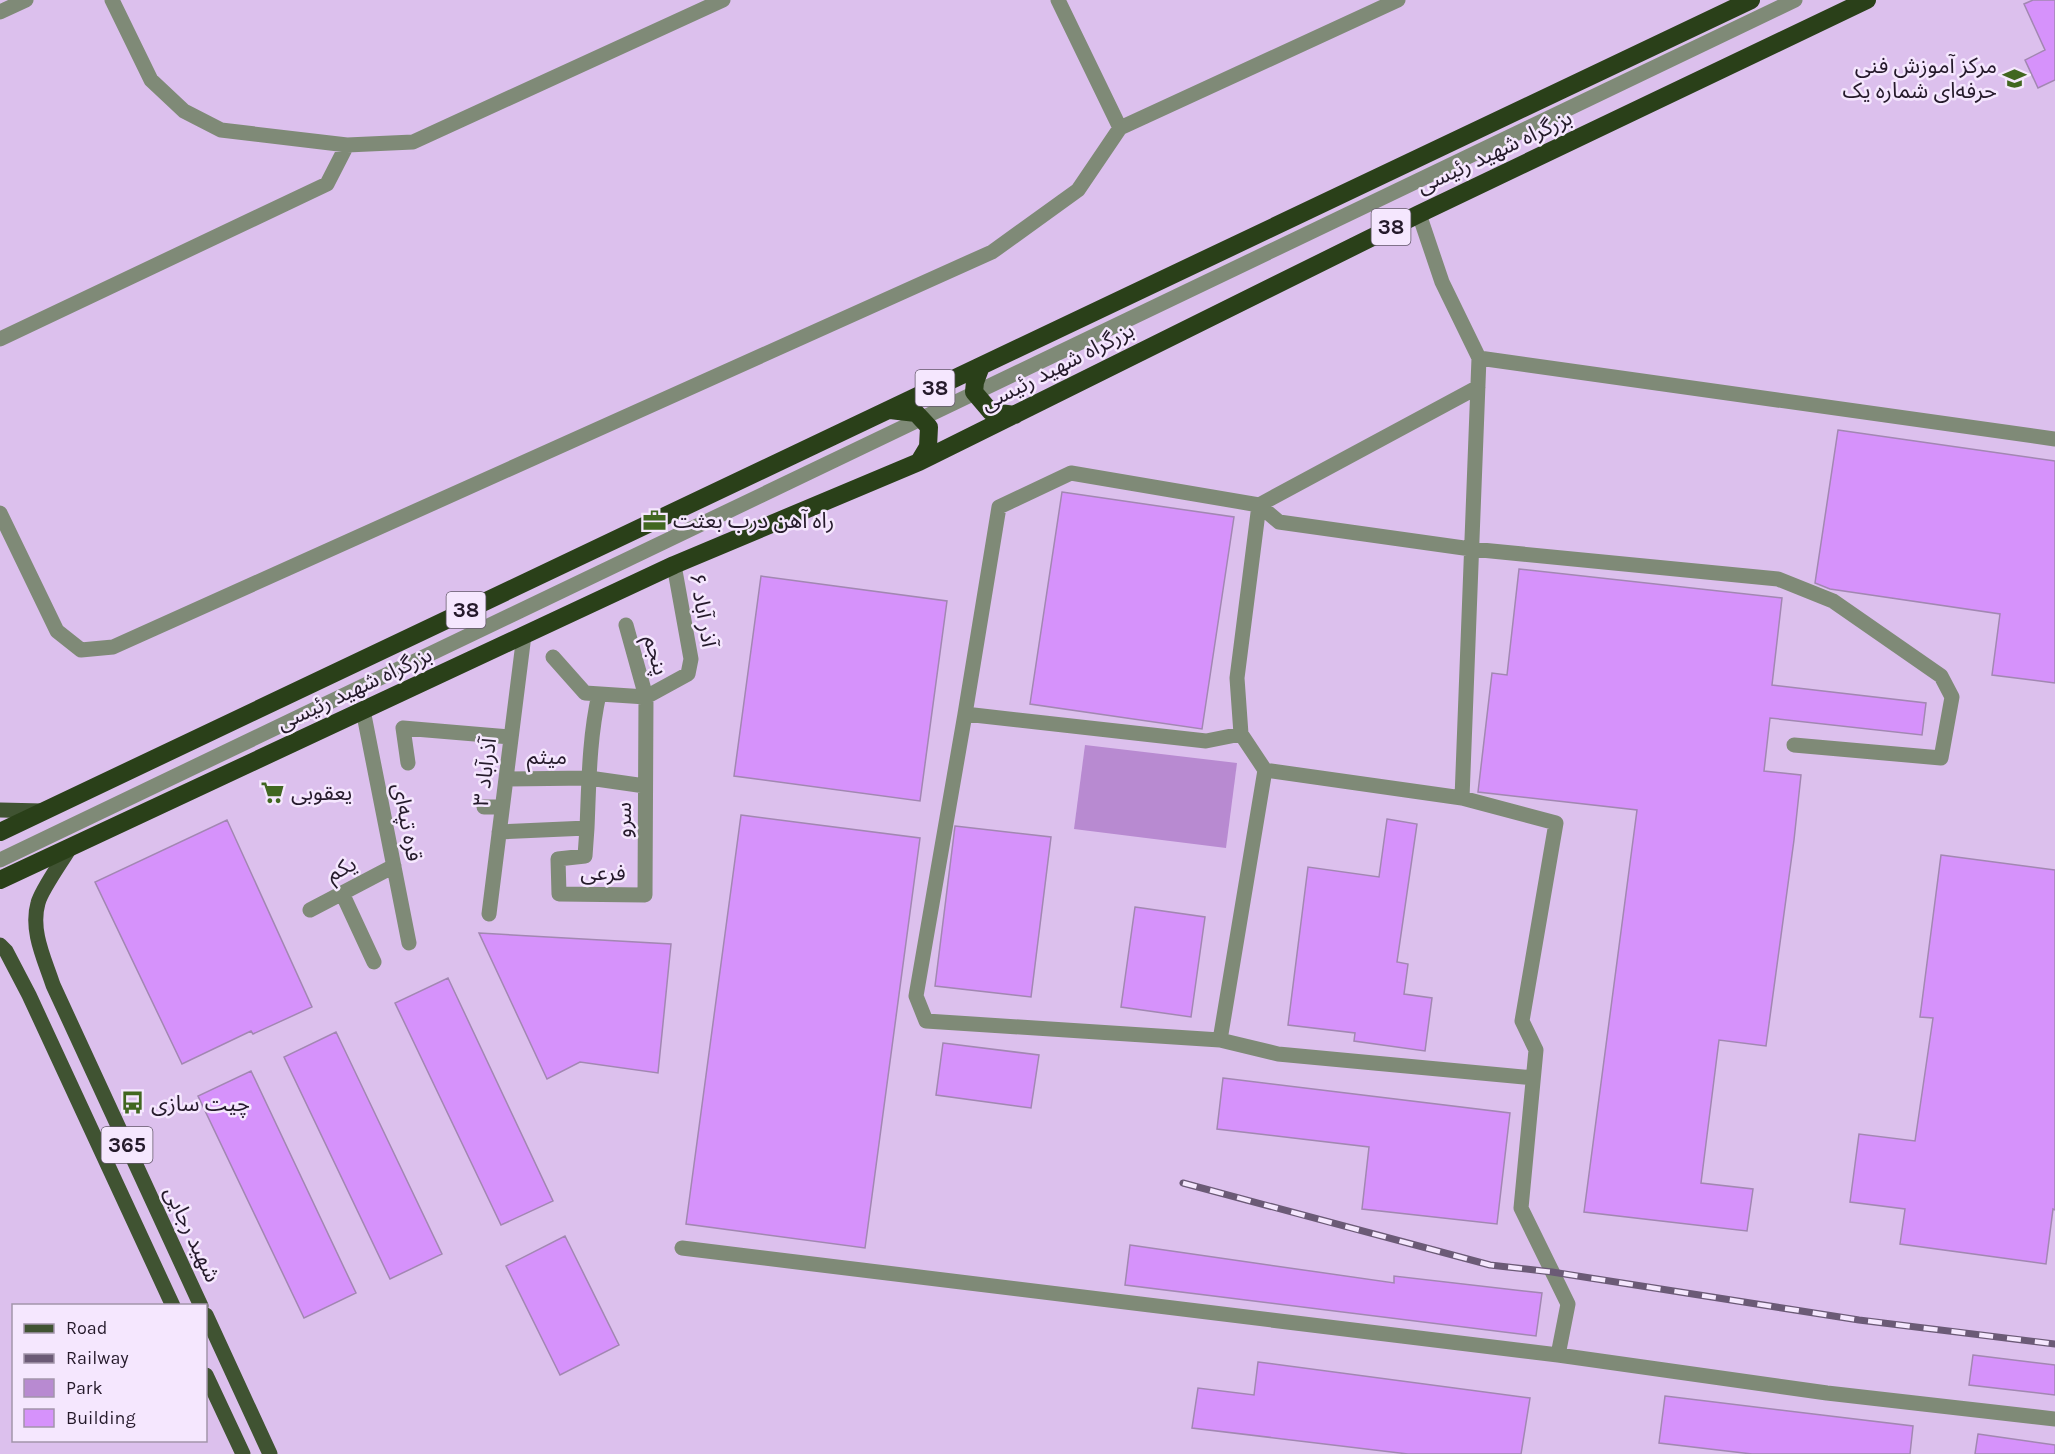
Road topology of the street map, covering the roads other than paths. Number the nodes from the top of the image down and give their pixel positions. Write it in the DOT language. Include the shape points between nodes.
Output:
graph roads {
  1 [pos="26,0"];
  2 [pos="111,0"];
  3 [pos="723,0"];
  4 [pos="1058,0"];
  5 [pos="1398,0"];
  6 [pos="1750,0"];
  7 [pos="1795,0"];
  8 [pos="1867,0"];
  9 [pos="0,12"];
  10 [pos="1120,128"];
  11 [pos="347,145"];
  12 [pos="1419,214"];
  13 [pos="0,339"];
  14 [pos="1479,358"];
  15 [pos="981,366"];
  16 [pos="1478,387"];
  17 [pos="890,410"];
  18 [pos="1015,414"];
  19 [pos="2055,439"];
  20 [pos="919,462"];
  21 [pos="1259,506"];
  22 [pos="0,513"];
  23 [pos="1471,549"];
  24 [pos="674,565"];
  25 [pos="626,625"];
  26 [pos="524,635"];
  27 [pos="553,657"];
  28 [pos="599,694"];
  29 [pos="646,697"];
  30 [pos="363,710"];
  31 [pos="965,714"];
  32 [pos="1241,734"];
  33 [pos="511,737"];
  34 [pos="1794,745"];
  35 [pos="408,763"];
  36 [pos="1265,770"];
  37 [pos="589,778"];
  38 [pos="506,779"];
  39 [pos="645,786"];
  40 [pos="1462,798"];
  41 [pos="484,807"];
  42 [pos="502,807"];
  43 [pos="0,810"];
  44 [pos="43,811"];
  45 [pos="587,828"];
  46 [pos="0,832"];
  47 [pos="500,832"];
  48 [pos="71,846"];
  49 [pos="0,860"];
  50 [pos="394,867"];
  51 [pos="0,880"];
  52 [pos="342,893"];
  53 [pos="645,895"];
  54 [pos="310,910"];
  55 [pos="489,914"];
  56 [pos="409,943"];
  57 [pos="0,945"];
  58 [pos="374,962"];
  59 [pos="1220,1040"];
  60 [pos="1533,1078"];
  61 [pos="682,1248"];
  62 [pos="173,1304"];
  63 [pos="201,1304"];
  64 [pos="207,1317"];
  65 [pos="1558,1355"];
  66 [pos="207,1377"];
  67 [pos="2055,1419"];
  68 [pos="243,1454"];
  69 [pos="270,1454"];
  1 -- 9 [label="street"];
  2 -- 11 [label="street" via="151,80 184,111 221,130"];
  3 -- 11 [label="street" via="413,142"];
  4 -- 10 [label="street"];
  5 -- 10 [label="street"];
  6 -- 15 [label="highway, بزرگراه شهید رئیسی / 38"];
  7 -- 49 [label="street"];
  8 -- 12 [label="highway, بزرگراه شهید رئیسی / 38"];
  10 -- 22 [label="street" via="1078,190 992,252 113,647 81,650 57,631"];
  11 -- 13 [label="street" via="327,184"];
  12 -- 14 [label="street" via="1442,282"];
  12 -- 18 [label="highway, بزرگراه شهید رئیسی / 38"];
  14 -- 16 [label="street"];
  14 -- 19 [label="street"];
  15 -- 17 [label="highway, بزرگراه شهید رئیسی / 38"];
  15 -- 18 [label="highway" via="974,392 991,412"];
  16 -- 21 [label="street"];
  16 -- 23 [label="street"];
  17 -- 20 [label="highway" via="916,413 929,427 928,447"];
  17 -- 44 [label="highway, بزرگراه شهید رئیسی / 38"];
  18 -- 20 [label="highway, بزرگراه شهید رئیسی / 38"];
  20 -- 24 [label="highway, بزرگراه شهید رئیسی / 38"];
  21 -- 23 [label="street" via="1279,522"];
  21 -- 31 [label="street" via="1071,473 999,507"];
  21 -- 32 [label="street" via="1237,678"];
  23 -- 34 [label="street" via="1778,579 1833,602 1941,676 1952,697 1941,758"];
  23 -- 40 [label="street"];
  24 -- 26 [label="highway, بزرگراه شهید رئیسی / 38"];
  24 -- 29 [label="street, آذر آباد ۶" via="692,659 688,674"];
  25 -- 29 [label="street, پنجم"];
  26 -- 30 [label="highway, بزرگراه شهید رئیسی / 38"];
  26 -- 33 [label="street, ۳ آذرآباد"];
  27 -- 28 [label="street" via="585,693"];
  28 -- 29 [label="street"];
  28 -- 37 [label="street" via="592,725"];
  29 -- 39 [label="street, سرو"];
  30 -- 48 [label="highway, بزرگراه شهید رئیسی / 38"];
  30 -- 50 [label="street, قره تپه‌ای"];
  31 -- 32 [label="street" via="1206,741"];
  31 -- 59 [label="street" via="916,996 926,1021"];
  32 -- 36 [label="street"];
  33 -- 35 [label="street" via="403,728"];
  33 -- 38 [label="street, ۳ آذرآباد"];
  36 -- 40 [label="street"];
  36 -- 59 [label="street"];
  37 -- 38 [label="street, میثم"];
  37 -- 39 [label="street, میثم"];
  37 -- 45 [label="street"];
  38 -- 42 [label="street, ۳ آذرآباد"];
  39 -- 53 [label="street, سرو"];
  40 -- 60 [label="street" via="1556,823 1522,1021 1536,1050"];
  41 -- 42 [label="street"];
  42 -- 47 [label="street, ۳ آذرآباد"];
  43 -- 44 [label="main road"];
  44 -- 46 [label="highway, بزرگراه شهید رئیسی / 38"];
  45 -- 47 [label="street, فرعی"];
  45 -- 53 [label="street, فرعی" via="585,856 558,859 559,894"];
  47 -- 55 [label="street, ۳ آذرآباد"];
  48 -- 51 [label="highway, بزرگراه شهید رئیسی / 38"];
  48 -- 63 [label="main road, شهید رجایی / 365" via="38,902 37,936 53,986"];
  50 -- 52 [label="street, یکم"];
  50 -- 56 [label="street, قره تپه‌ای"];
  52 -- 54 [label="street, یکم"];
  52 -- 58 [label="street"];
  57 -- 62 [label="main road, 365" via="28,995"];
  59 -- 60 [label="street" via="1278,1054"];
  60 -- 65 [label="street" via="1521,1208 1568,1304"];
  61 -- 65 [label="street"];
  64 -- 69 [label="main road, شهید رجایی"];
  65 -- 67 [label="street" via="1827,1394"];
  66 -- 68 [label="main road"];
}
